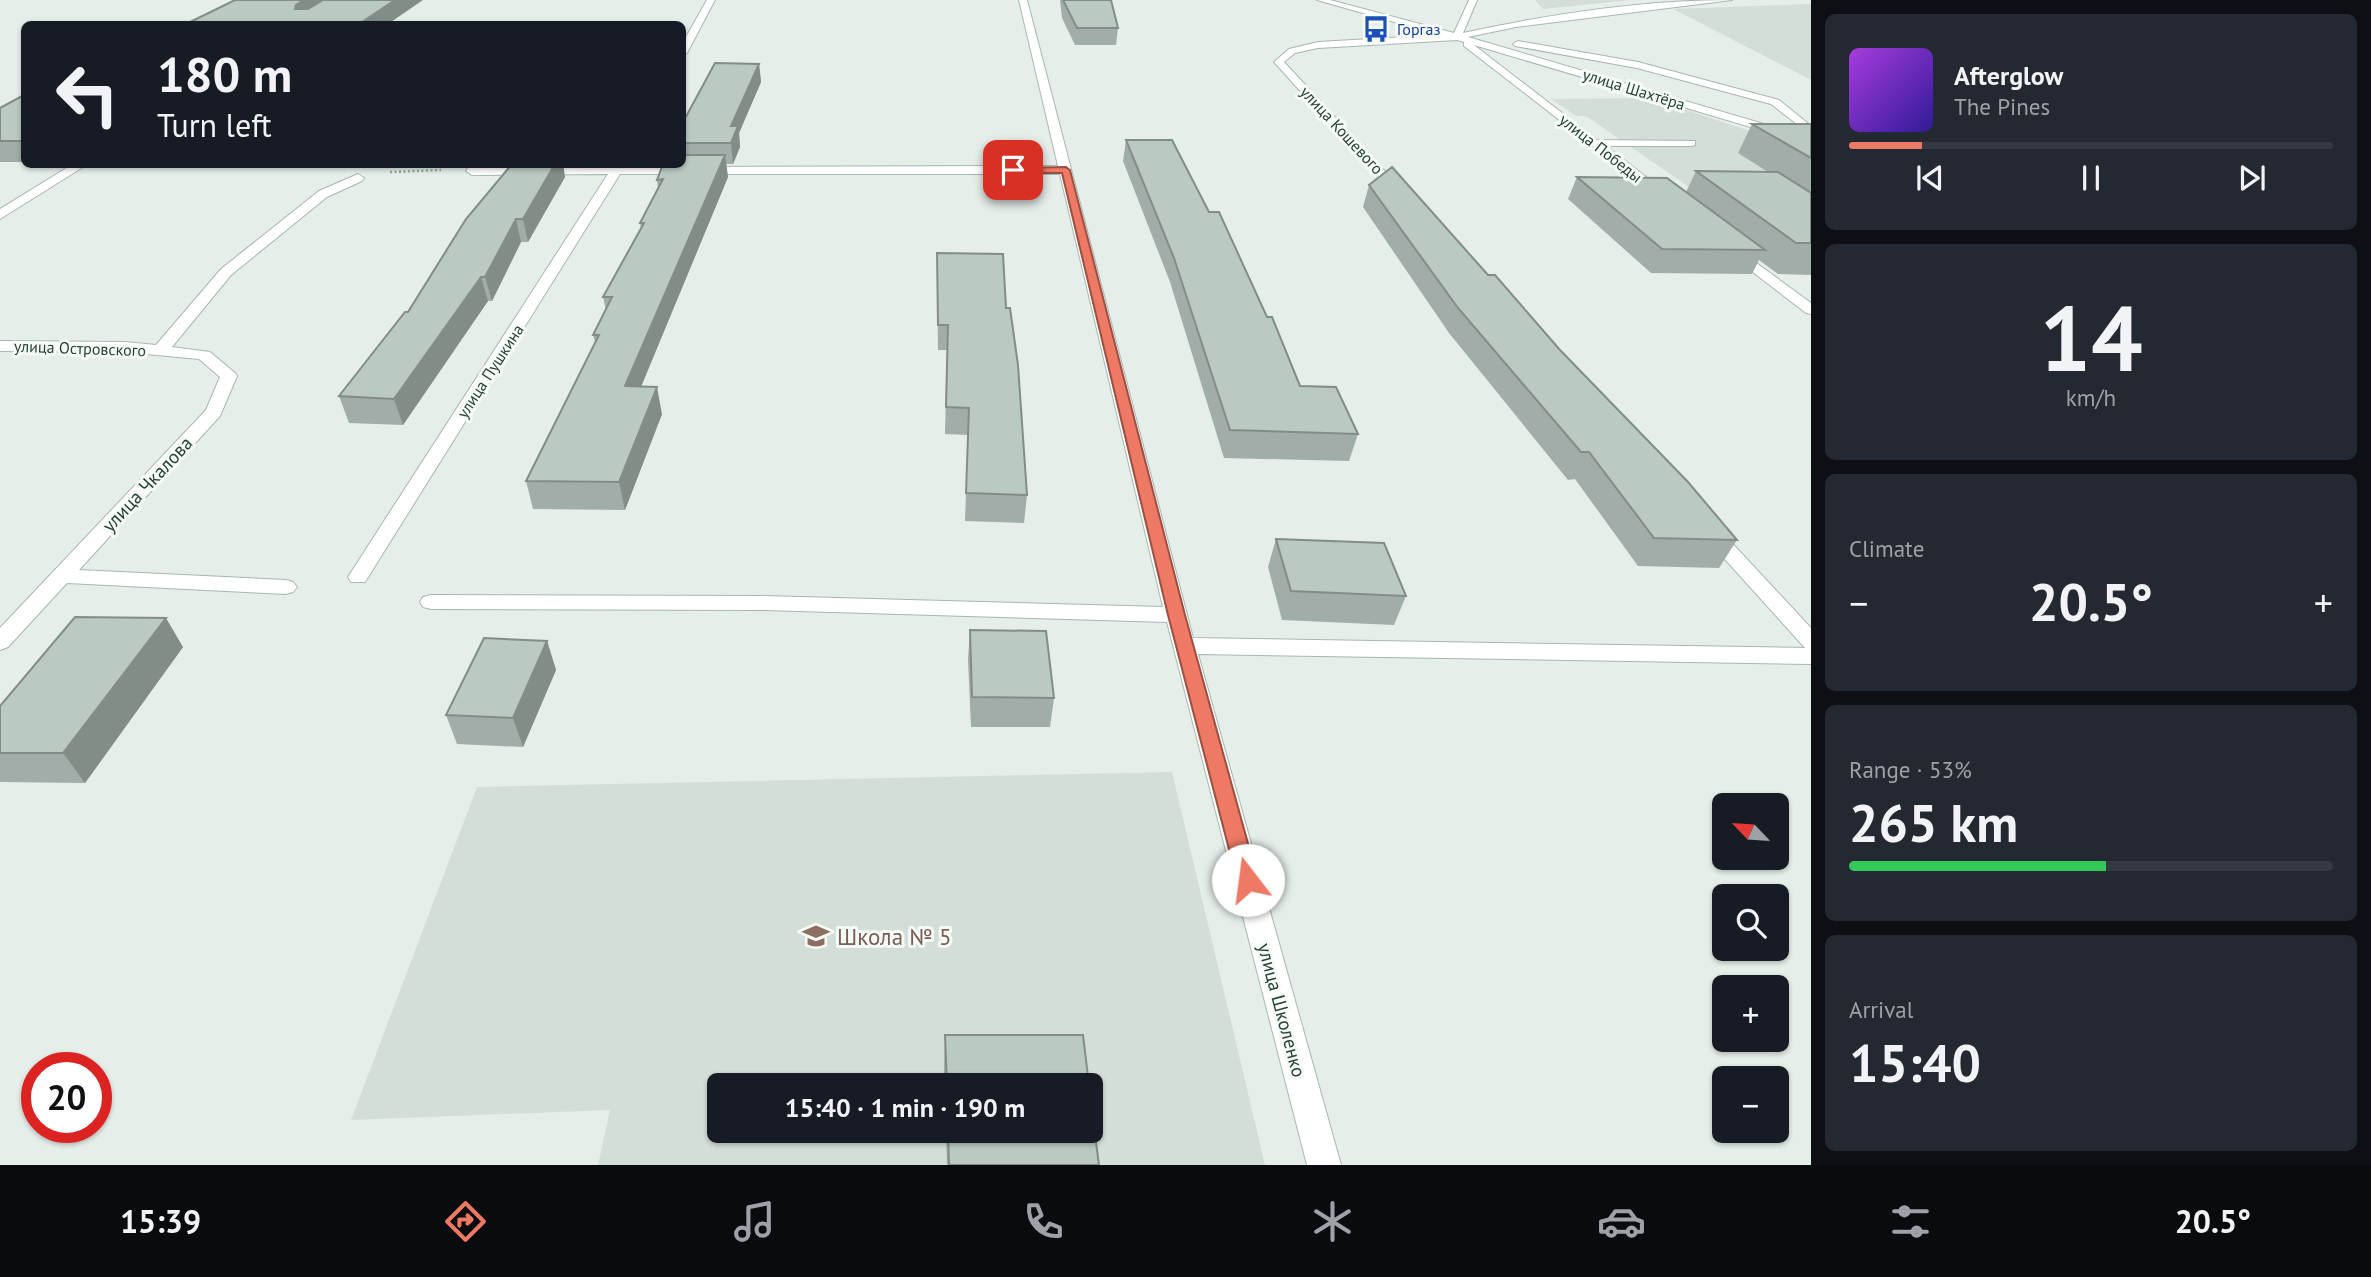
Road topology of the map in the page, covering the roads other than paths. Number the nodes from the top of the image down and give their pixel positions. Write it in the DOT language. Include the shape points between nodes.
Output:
graph roads {
  1 [pos="711,0"];
  2 [pos="1023,0"];
  3 [pos="1321,0"];
  4 [pos="1473,0"];
  5 [pos="1728,0"];
  6 [pos="1457,37"];
  7 [pos="686,46"];
  8 [pos="1811,132"];
  9 [pos="1811,142"];
  10 [pos="1594,143"];
  11 [pos="1691,143"];
  12 [pos="76,168"];
  13 [pos="619,168"];
  14 [pos="1066,170"];
  15 [pos="472,171"];
  16 [pos="358,178"];
  17 [pos="1670,202"];
  18 [pos="1410,204"];
  19 [pos="0,215"];
  20 [pos="1724,243"];
  21 [pos="1811,310"];
  22 [pos="0,346"];
  23 [pos="160,351"];
  24 [pos="1699,520"];
  25 [pos="61,576"];
  26 [pos="358,577"];
  27 [pos="286,587"];
  28 [pos="431,602"];
  29 [pos="1177,615"];
  30 [pos="0,642"];
  31 [pos="1811,642"];
  32 [pos="1185,646"];
  33 [pos="1811,656"];
  34 [pos="1324,1165"];
  1 -- 7 [label="street"];
  2 -- 14 [label="street, улица Школенко"];
  3 -- 6 [label="street"];
  4 -- 6 [label="street"];
  5 -- 6 [label="street" via="1543,20"];
  6 -- 8 [label="street" via="1548,48 1713,85 1775,102"];
  6 -- 9 [label="street, улица Шахтёра"];
  6 -- 10 [label="street, улица Победы"];
  6 -- 18 [label="street, улица Кошевого" via="1318,45 1292,51 1279,62"];
  10 -- 11 [label="street"];
  10 -- 17 [label="street, улица Победы"];
  12 -- 19 [label="street"];
  13 -- 14 [label="street"];
  13 -- 15 [label="street"];
  13 -- 26 [label="street, улица Пушкина"];
  14 -- 29 [label="street, улица Школенко"];
  16 -- 23 [label="street" via="323,194 226,272"];
  20 -- 21 [label="street"];
  22 -- 23 [label="street, улица Островского"];
  23 -- 25 [label="street, улица Чкалова" via="204,355 229,376 214,412"];
  24 -- 31 [label="street"];
  25 -- 27 [label="street"];
  25 -- 30 [label="street, улица Чкалова"];
  28 -- 29 [label="street" via="764,603"];
  29 -- 32 [label="street, улица Школенко"];
  32 -- 33 [label="street"];
  32 -- 34 [label="street, улица Школенко"];
}
